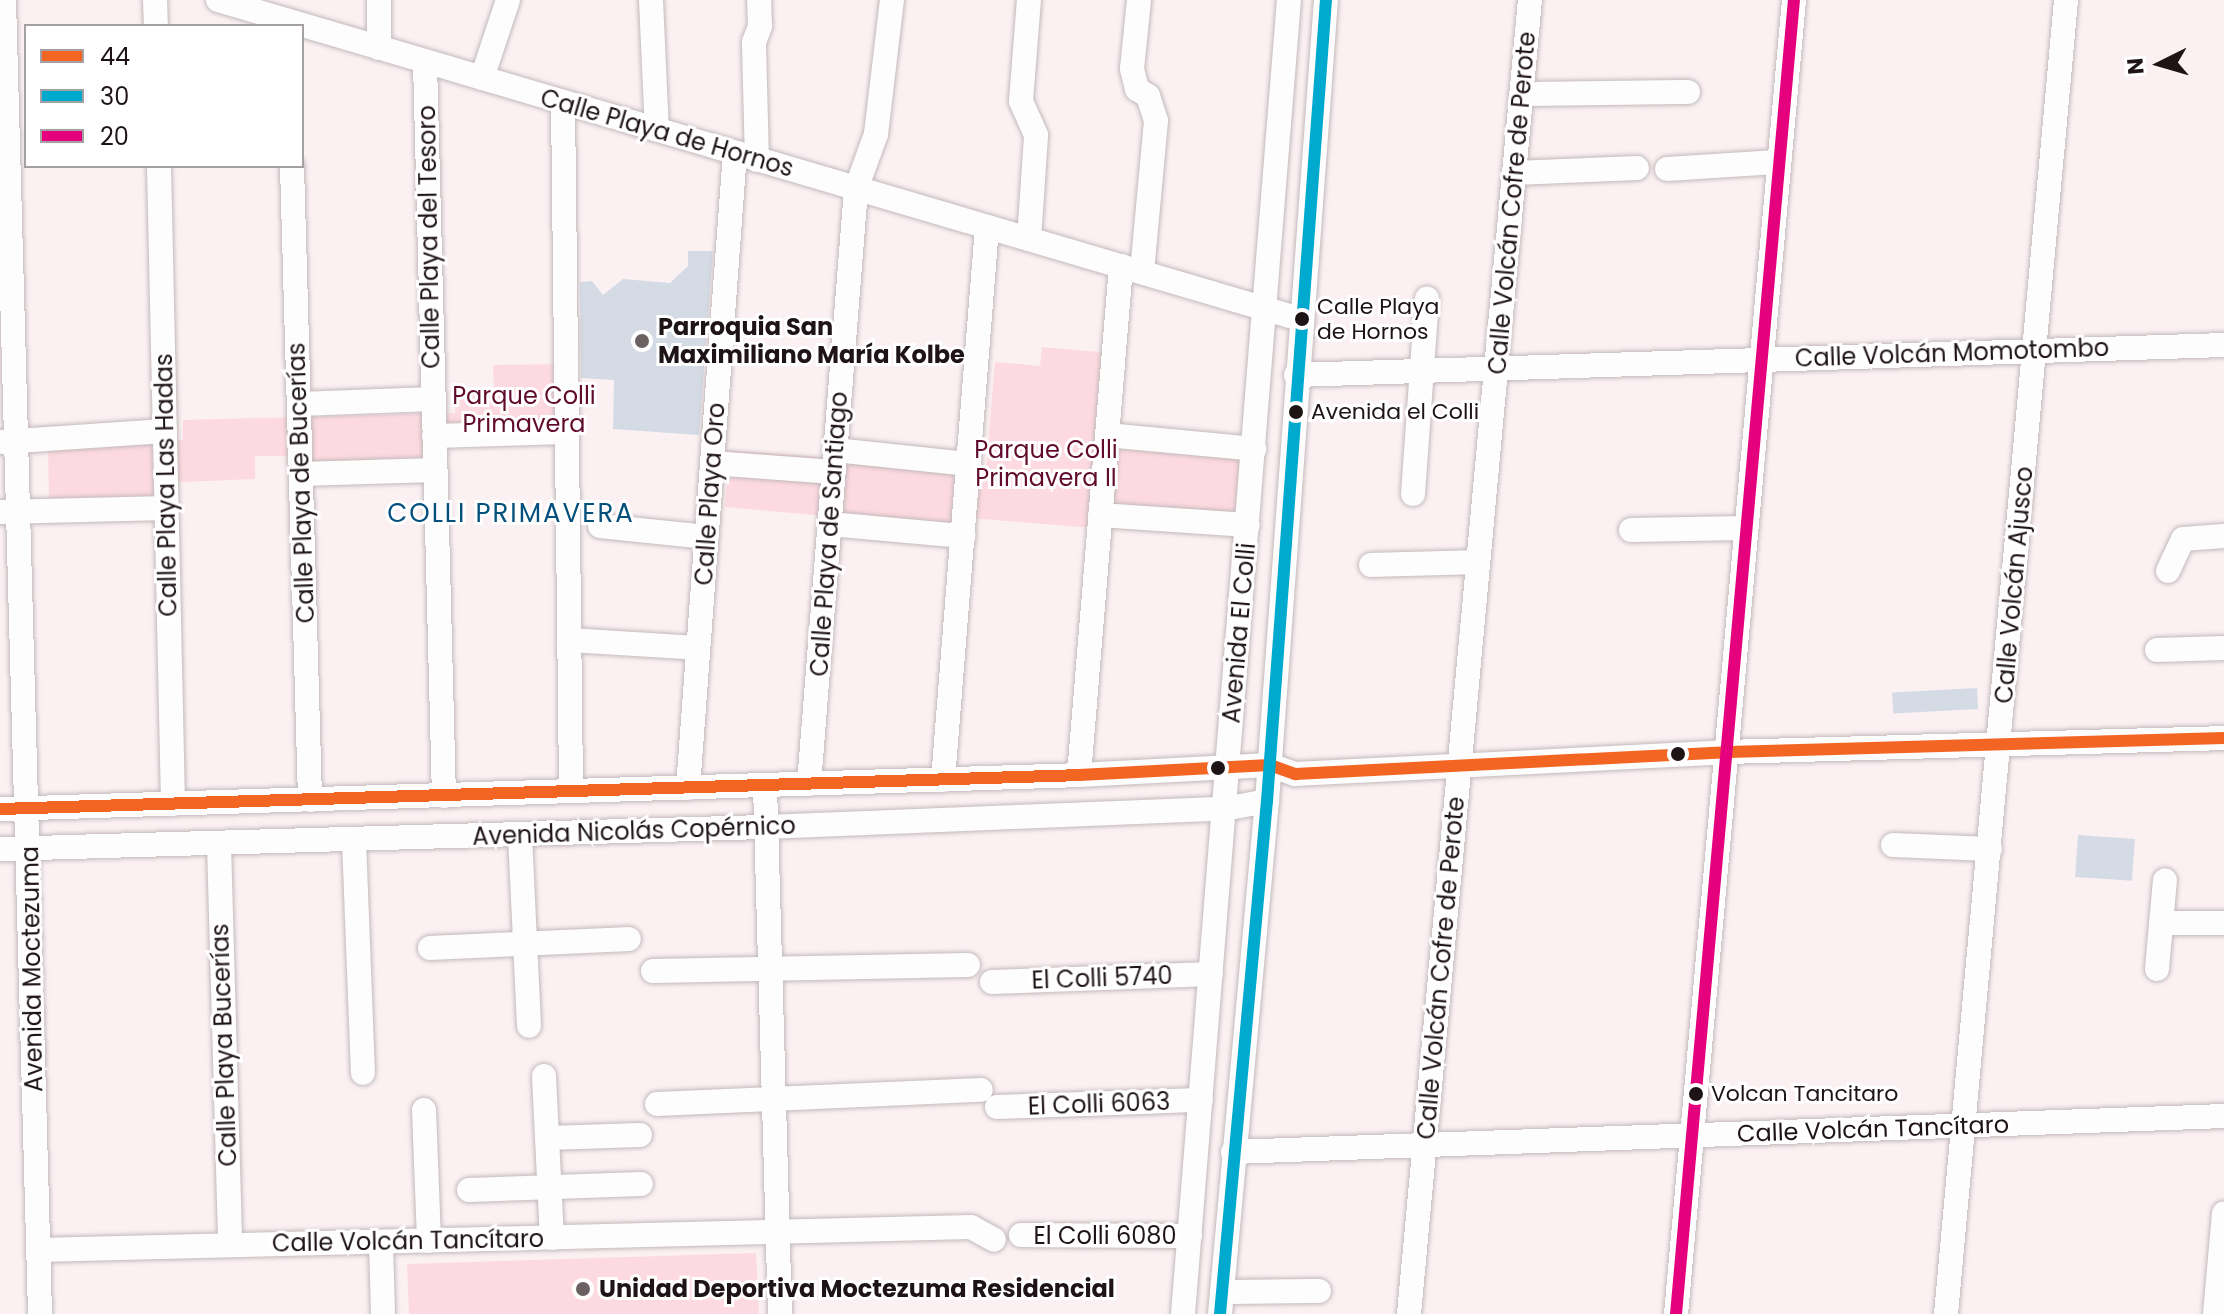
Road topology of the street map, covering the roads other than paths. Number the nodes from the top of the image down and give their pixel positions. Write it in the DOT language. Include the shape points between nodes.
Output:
graph roads {
  1 [pos="4,0"];
  2 [pos="155,0"];
  3 [pos="379,0"];
  4 [pos="508,0"];
  5 [pos="651,0"];
  6 [pos="759,0"];
  7 [pos="892,0"];
  8 [pos="1029,0"];
  9 [pos="1139,0"];
  10 [pos="1289,0"];
  11 [pos="1326,0"];
  12 [pos="1530,0"];
  13 [pos="1794,0"];
  14 [pos="2066,0"];
  15 [pos="229,2"];
  16 [pos="156,24"];
  17 [pos="288,24"];
  18 [pos="304,28"];
  19 [pos="379,48"];
  20 [pos="425,62"];
  21 [pos="482,78"];
  22 [pos="1688,92"];
  23 [pos="1522,94"];
  24 [pos="563,102"];
  25 [pos="657,130"];
  26 [pos="746,156"];
  27 [pos="1777,162"];
  28 [pos="159,168"];
  29 [pos="292,168"];
  30 [pos="1637,168"];
  31 [pos="1667,169"];
  32 [pos="1514,173"];
  33 [pos="856,189"];
  34 [pos="987,227"];
  35 [pos="1029,239"];
  36 [pos="1132,269"];
  37 [pos="1427,298"];
  38 [pos="1265,308"];
  39 [pos="1300,319"];
  40 [pos="2224,345"];
  41 [pos="2035,351"];
  42 [pos="1762,360"];
  43 [pos="1496,368"];
  44 [pos="1423,371"];
  45 [pos="1296,375"];
  46 [pos="433,399"];
  47 [pos="299,404"];
  48 [pos="165,431"];
  49 [pos="566,432"];
  50 [pos="1107,435"];
  51 [pos="434,436"];
  52 [pos="8,441"];
  53 [pos="1254,449"];
  54 [pos="834,461"];
  55 [pos="712,463"];
  56 [pos="969,464"];
  57 [pos="435,470"];
  58 [pos="301,474"];
  59 [pos="1413,494"];
  60 [pos="167,508"];
  61 [pos="9,512"];
  62 [pos="1100,515"];
  63 [pos="830,524"];
  64 [pos="1248,525"];
  65 [pos="600,526"];
  66 [pos="1746,528"];
  67 [pos="1631,530"];
  68 [pos="963,536"];
  69 [pos="2224,536"];
  70 [pos="706,537"];
  71 [pos="1478,562"];
  72 [pos="1371,565"];
  73 [pos="2168,571"];
  74 [pos="569,640"];
  75 [pos="698,648"];
  76 [pos="2224,648"];
  77 [pos="2157,650"];
  78 [pos="2224,738"];
  79 [pos="2000,744"];
  80 [pos="1726,752"];
  81 [pos="1460,763"];
  82 [pos="1270,765"];
  83 [pos="1229,769"];
  84 [pos="1295,774"];
  85 [pos="1079,775"];
  86 [pos="943,780"];
  87 [pos="809,784"];
  88 [pos="765,785"];
  89 [pos="688,788"];
  90 [pos="571,791"];
  91 [pos="444,796"];
  92 [pos="310,800"];
  93 [pos="1267,801"];
  94 [pos="173,804"];
  95 [pos="28,807"];
  96 [pos="0,809"];
  97 [pos="1224,809"];
  98 [pos="766,827"];
  99 [pos="520,835"];
  100 [pos="354,840"];
  101 [pos="219,844"];
  102 [pos="1893,845"];
  103 [pos="29,847"];
  104 [pos="0,849"];
  105 [pos="1990,849"];
  106 [pos="2165,880"];
  107 [pos="2161,923"];
  108 [pos="2224,923"];
  109 [pos="629,939"];
  110 [pos="525,944"];
  111 [pos="430,948"];
  112 [pos="968,965"];
  113 [pos="770,966"];
  114 [pos="2157,969"];
  115 [pos="653,971"];
  116 [pos="1211,974"];
  117 [pos="992,982"];
  118 [pos="529,1026"];
  119 [pos="363,1073"];
  120 [pos="544,1076"];
  121 [pos="774,1099"];
  122 [pos="1201,1100"];
  123 [pos="657,1104"];
  124 [pos="424,1110"];
  125 [pos="2224,1116"];
  126 [pos="1964,1125"];
  127 [pos="640,1135"];
  128 [pos="1692,1135"];
  129 [pos="547,1138"];
  130 [pos="1425,1145"];
  131 [pos="1233,1152"];
  132 [pos="641,1184"];
  133 [pos="550,1188"];
  134 [pos="469,1190"];
  135 [pos="2224,1213"];
  136 [pos="777,1233"];
  137 [pos="1021,1235"];
  138 [pos="1190,1236"];
  139 [pos="552,1238"];
  140 [pos="994,1240"];
  141 [pos="429,1241"];
  142 [pos="381,1242"];
  143 [pos="230,1245"];
  144 [pos="38,1250"];
  145 [pos="1319,1291"];
  146 [pos="1221,1303"];
  147 [pos="40,1314"];
  148 [pos="383,1314"];
  149 [pos="780,1314"];
  150 [pos="1183,1314"];
  151 [pos="1409,1314"];
  152 [pos="1676,1314"];
  153 [pos="1946,1314"];
  154 [pos="2215,1314"];
  1 -- 52 [label="street, Avenida Moctezuma"];
  2 -- 16 [label="street"];
  3 -- 19 [label="street"];
  4 -- 21 [label="street"];
  5 -- 25 [label="street"];
  6 -- 26 [label="street, Calle Playa Oro"];
  7 -- 33 [label="street, Calle Playa de Santiago" via="876,134"];
  8 -- 35 [label="street" via="1021,101 1036,135"];
  9 -- 36 [label="street" via="1132,69 1156,121"];
  10 -- 38 [label="street, Avenida El Colli"];
  11 -- 39 [label="street, Avenida El Colli"];
  12 -- 23 [label="street, Calle Volcán Cofre de Perote"];
  13 -- 27 [label="street"];
  14 -- 41 [label="street, Calle Volcán Ajusco"];
  15 -- 17 [label="street, Calle Playa de Hornos"];
  18 -- 19 [label="street, Calle Playa de Hornos"];
  19 -- 20 [label="street, Calle Playa de Hornos"];
  20 -- 21 [label="street, Calle Playa de Hornos"];
  20 -- 46 [label="street, Calle Playa del Tesoro"];
  21 -- 24 [label="street, Calle Playa de Hornos"];
  22 -- 23 [label="street"];
  23 -- 32 [label="street, Calle Volcán Cofre de Perote"];
  24 -- 25 [label="street, Calle Playa de Hornos"];
  24 -- 49 [label="street"];
  25 -- 26 [label="street, Calle Playa de Hornos"];
  26 -- 33 [label="street, Calle Playa de Hornos"];
  26 -- 55 [label="street, Calle Playa Oro"];
  27 -- 31 [label="street"];
  27 -- 42 [label="street"];
  28 -- 48 [label="street, Calle Playa Las Hadas"];
  29 -- 47 [label="street, Calle Playa de Bucerías"];
  30 -- 32 [label="street"];
  32 -- 43 [label="street, Calle Volcán Cofre de Perote"];
  33 -- 34 [label="street, Calle Playa de Hornos"];
  33 -- 54 [label="street, Calle Playa de Santiago"];
  34 -- 35 [label="street, Calle Playa de Hornos"];
  34 -- 56 [label="street"];
  35 -- 36 [label="street, Calle Playa de Hornos"];
  36 -- 38 [label="street, Calle Playa de Hornos"];
  36 -- 50 [label="street"];
  37 -- 44 [label="street"];
  38 -- 39 [label="street, Calle Playa de Hornos"];
  38 -- 53 [label="street, Avenida El Colli"];
  39 -- 45 [label="street, Avenida El Colli"];
  40 -- 41 [label="street, Calle Volcán Momotombo"];
  41 -- 42 [label="street, Calle Volcán Momotombo"];
  41 -- 79 [label="street, Calle Volcán Ajusco"];
  42 -- 43 [label="street, Calle Volcán Momotombo"];
  42 -- 66 [label="street"];
  43 -- 44 [label="street, Calle Volcán Momotombo"];
  43 -- 71 [label="street, Calle Volcán Cofre de Perote"];
  44 -- 45 [label="street, Calle Volcán Momotombo"];
  44 -- 59 [label="street"];
  45 -- 82 [label="street, Avenida El Colli"];
  46 -- 47 [label="street"];
  46 -- 51 [label="street, Calle Playa del Tesoro"];
  47 -- 58 [label="street, Calle Playa de Bucerías"];
  48 -- 52 [label="street"];
  48 -- 60 [label="street, Calle Playa Las Hadas"];
  49 -- 51 [label="street"];
  49 -- 74 [label="street"];
  50 -- 53 [label="street"];
  50 -- 62 [label="street"];
  51 -- 57 [label="street, Calle Playa del Tesoro"];
  52 -- 61 [label="street, Avenida Moctezuma"];
  53 -- 64 [label="street, Avenida El Colli"];
  54 -- 55 [label="street"];
  54 -- 56 [label="street"];
  54 -- 63 [label="street, Calle Playa de Santiago"];
  55 -- 70 [label="street, Calle Playa Oro"];
  56 -- 68 [label="street"];
  57 -- 58 [label="street"];
  57 -- 91 [label="street, Calle Playa del Tesoro"];
  58 -- 92 [label="street, Calle Playa de Bucerías"];
  60 -- 61 [label="street"];
  60 -- 94 [label="street, Calle Playa Las Hadas"];
  61 -- 95 [label="street, Avenida Moctezuma"];
  62 -- 64 [label="street"];
  62 -- 85 [label="street"];
  63 -- 68 [label="street"];
  63 -- 87 [label="street, Calle Playa de Santiago"];
  64 -- 83 [label="street, Avenida El Colli"];
  65 -- 70 [label="street"];
  66 -- 67 [label="street"];
  66 -- 80 [label="street"];
  68 -- 86 [label="street"];
  69 -- 73 [label="street" via="2183,539"];
  70 -- 75 [label="street, Calle Playa Oro"];
  71 -- 72 [label="street"];
  71 -- 81 [label="street, Calle Volcán Cofre de Perote"];
  74 -- 75 [label="street"];
  74 -- 90 [label="street"];
  75 -- 89 [label="street, Calle Playa Oro"];
  76 -- 77 [label="street"];
  78 -- 79 [label="street"];
  79 -- 80 [label="street"];
  79 -- 105 [label="street, Calle Volcán Ajusco"];
  80 -- 81 [label="street"];
  80 -- 128 [label="street"];
  81 -- 84 [label="street"];
  81 -- 130 [label="street, Calle Volcán Cofre de Perote"];
  82 -- 83 [label="street, Avenida Nicolás Copérnico"];
  82 -- 84 [label="street"];
  82 -- 93 [label="street, Avenida El Colli"];
  83 -- 85 [label="street, Avenida Nicolás Copérnico"];
  83 -- 97 [label="street, Avenida El Colli"];
  84 -- 93 [label="street"];
  85 -- 86 [label="street, Avenida Nicolás Copérnico"];
  86 -- 87 [label="street, Avenida Nicolás Copérnico"];
  87 -- 88 [label="street, Avenida Nicolás Copérnico"];
  88 -- 89 [label="street, Avenida Nicolás Copérnico"];
  88 -- 98 [label="street"];
  89 -- 90 [label="street, Avenida Nicolás Copérnico"];
  90 -- 91 [label="street, Avenida Nicolás Copérnico"];
  91 -- 92 [label="street, Avenida Nicolás Copérnico"];
  92 -- 94 [label="street, Avenida Nicolás Copérnico"];
  93 -- 97 [label="street, Avenida Nicolás Copérnico"];
  93 -- 131 [label="street, Avenida El Colli"];
  94 -- 95 [label="street, Avenida Nicolás Copérnico"];
  95 -- 96 [label="street, Avenida Nicolás Copérnico"];
  95 -- 103 [label="street, Avenida Moctezuma"];
  97 -- 98 [label="street, Avenida Nicolás Copérnico"];
  97 -- 116 [label="street, Avenida El Colli"];
  98 -- 99 [label="street, Avenida Nicolás Copérnico"];
  98 -- 113 [label="street"];
  99 -- 100 [label="street, Avenida Nicolás Copérnico"];
  99 -- 110 [label="street"];
  100 -- 101 [label="street, Avenida Nicolás Copérnico"];
  100 -- 119 [label="street"];
  101 -- 103 [label="street, Avenida Nicolás Copérnico"];
  101 -- 143 [label="street, Calle Playa Bucerías"];
  102 -- 105 [label="street"];
  103 -- 104 [label="street, Avenida Nicolás Copérnico"];
  103 -- 144 [label="street, Avenida Moctezuma"];
  105 -- 126 [label="street, Calle Volcán Ajusco"];
  106 -- 107 [label="street"];
  107 -- 108 [label="street"];
  107 -- 114 [label="street"];
  109 -- 110 [label="street"];
  110 -- 111 [label="street"];
  110 -- 118 [label="street"];
  112 -- 113 [label="street"];
  113 -- 115 [label="street"];
  113 -- 121 [label="street"];
  116 -- 117 [label="street, El Colli 5740"];
  116 -- 122 [label="street, Avenida El Colli"];
  120 -- 129 [label="street"];
  121 -- 122 [label="street, El Colli 6063"];
  121 -- 123 [label="street, El Colli 6063"];
  121 -- 136 [label="street"];
  122 -- 138 [label="street, Avenida El Colli"];
  124 -- 141 [label="street"];
  125 -- 126 [label="street, Calle Volcán Tancítaro"];
  126 -- 128 [label="street, Calle Volcán Tancítaro"];
  126 -- 153 [label="street, Calle Volcán Ajusco"];
  127 -- 129 [label="street"];
  128 -- 130 [label="street, Calle Volcán Tancítaro"];
  128 -- 152 [label="street"];
  129 -- 133 [label="street"];
  130 -- 131 [label="street, Calle Volcán Tancítaro"];
  130 -- 151 [label="street, Calle Volcán Cofre de Perote"];
  131 -- 146 [label="street, Avenida El Colli"];
  132 -- 133 [label="street"];
  133 -- 134 [label="street"];
  133 -- 139 [label="street"];
  135 -- 154 [label="street"];
  136 -- 139 [label="street, Calle Volcán Tancítaro"];
  136 -- 140 [label="street, Calle Volcán Tancítaro" via="971,1227"];
  136 -- 149 [label="street"];
  137 -- 138 [label="street, El Colli 6080"];
  138 -- 150 [label="street, Avenida El Colli"];
  139 -- 141 [label="street, Calle Volcán Tancítaro"];
  141 -- 142 [label="street, Calle Volcán Tancítaro"];
  142 -- 143 [label="street, Calle Volcán Tancítaro"];
  142 -- 148 [label="street"];
  143 -- 144 [label="street, Calle Volcán Tancítaro"];
  144 -- 147 [label="street, Avenida Moctezuma"];
  145 -- 146 [label="street"];
}
